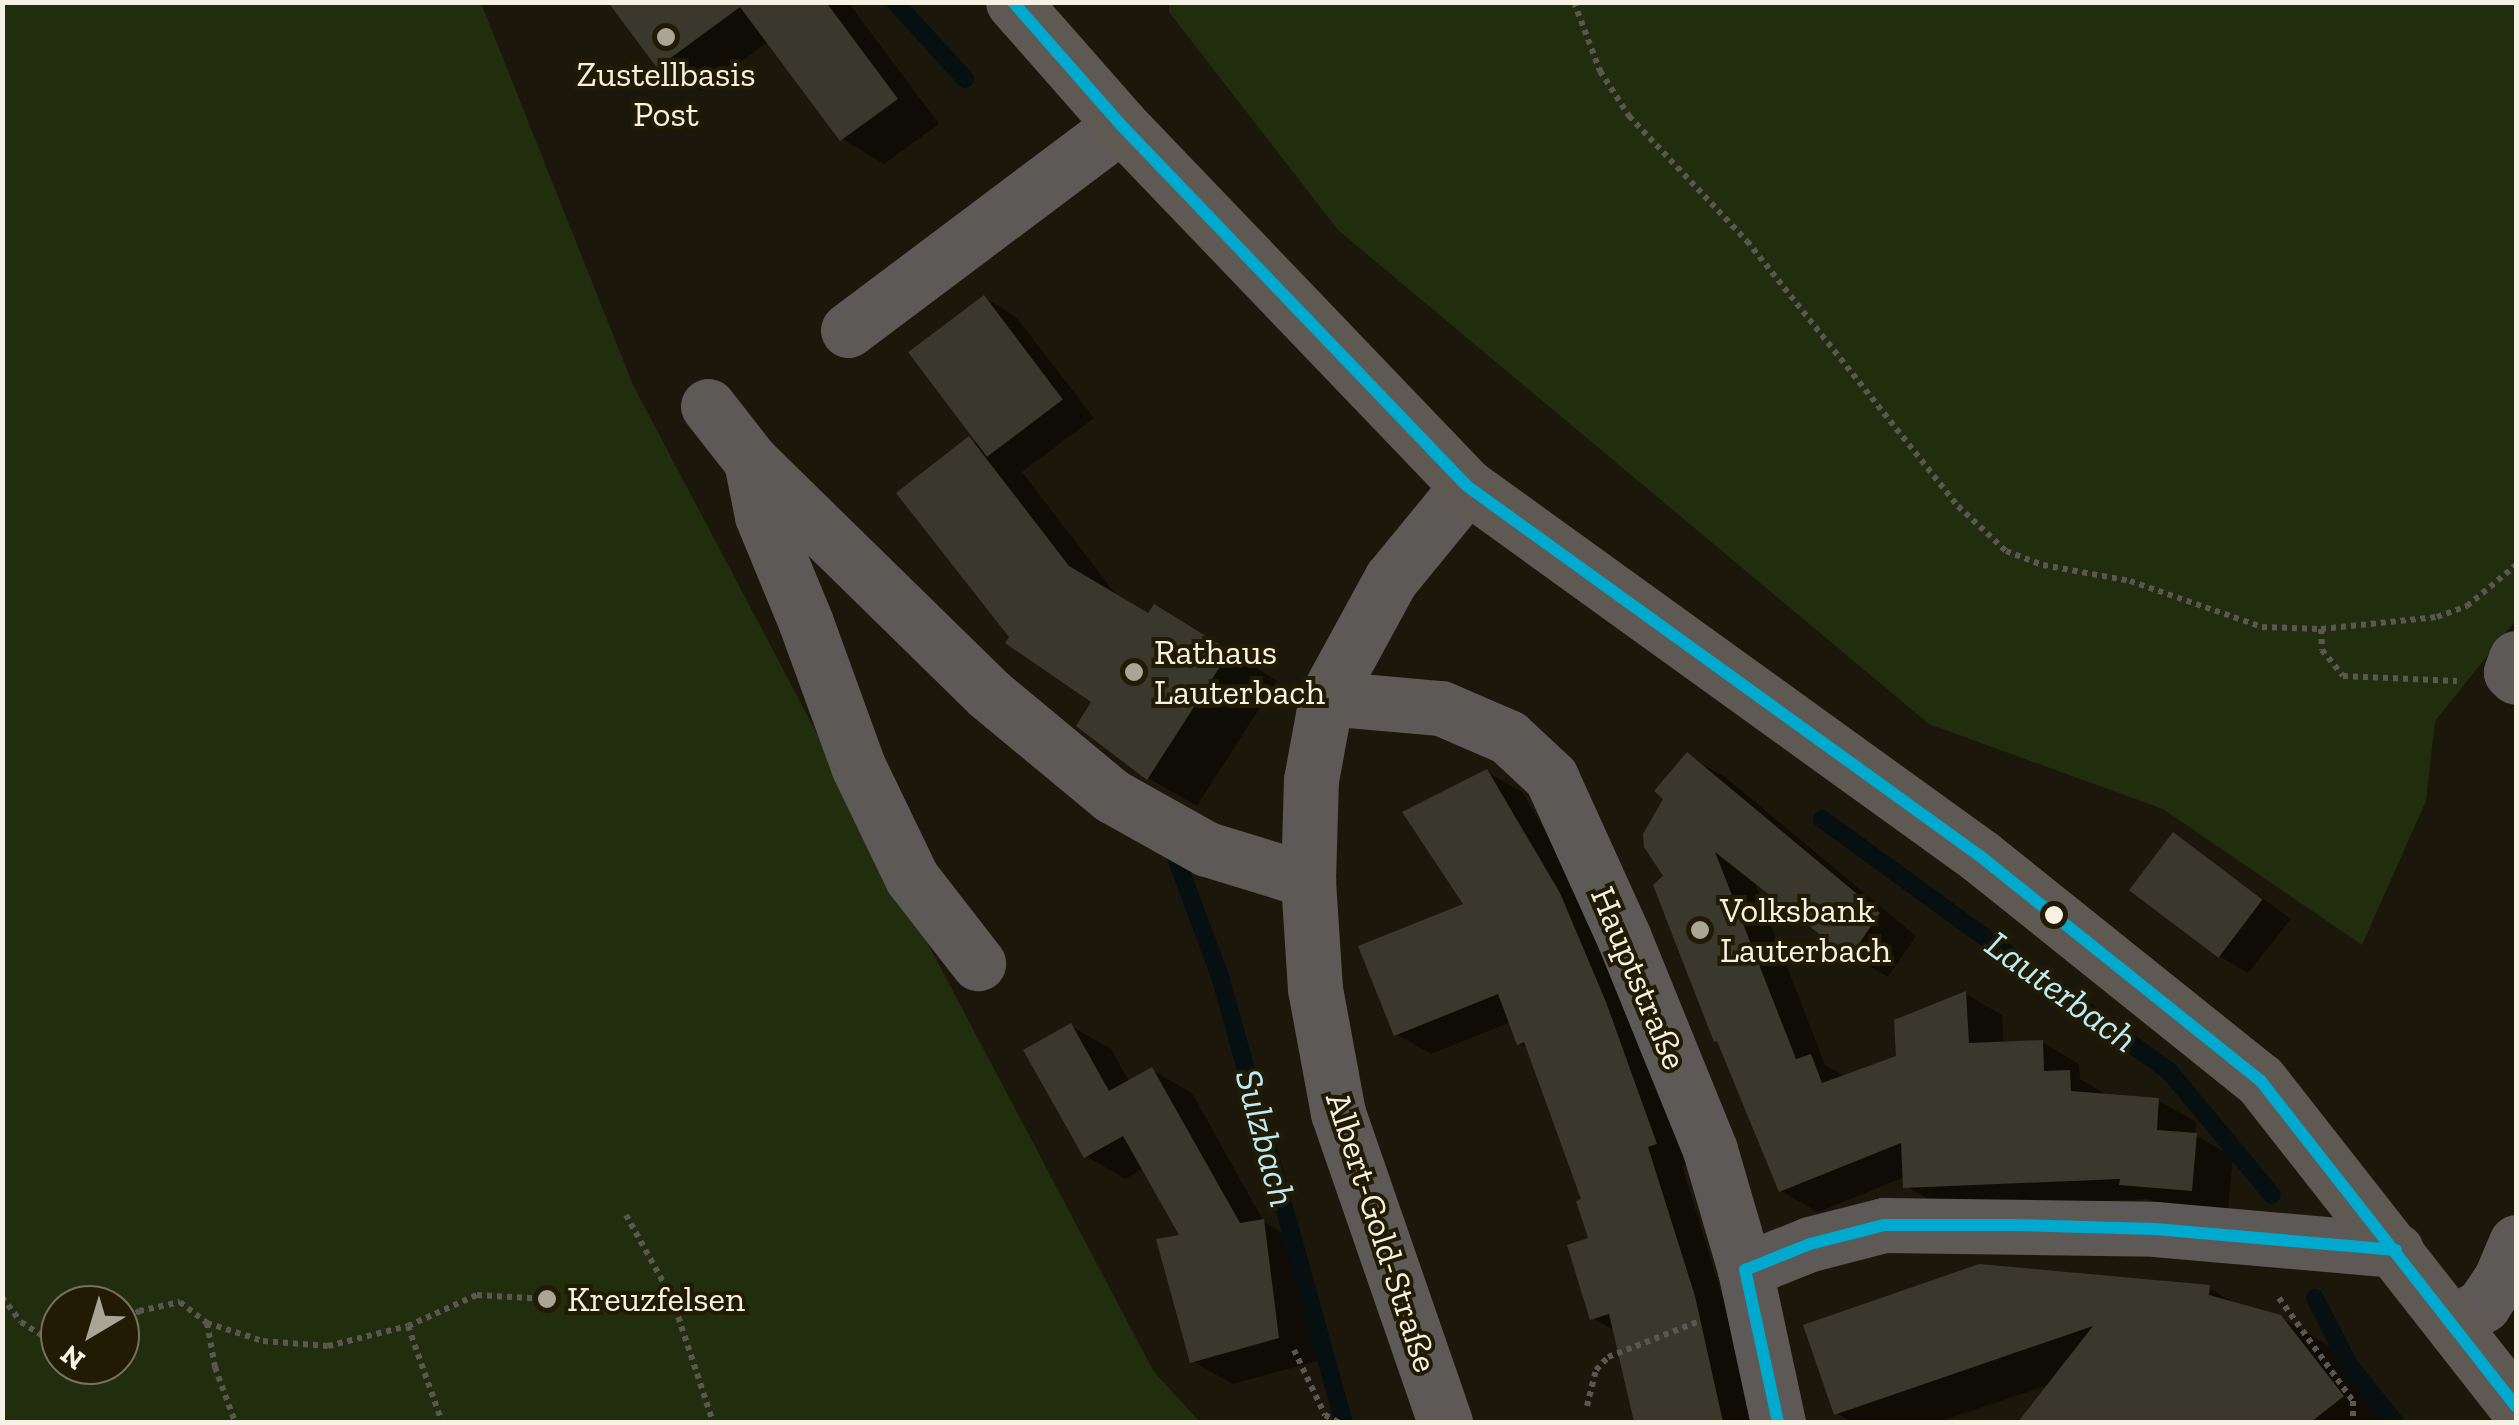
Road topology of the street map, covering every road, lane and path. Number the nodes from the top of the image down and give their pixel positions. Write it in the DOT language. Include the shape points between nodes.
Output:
graph roads {
  1 [pos="1013,2"];
  2 [pos="1574,2"];
  3 [pos="1120,126"];
  4 [pos="848,330"];
  5 [pos="708,406"];
  6 [pos="752,461"];
  7 [pos="1467,486"];
  8 [pos="2516,564"];
  9 [pos="2322,629"];
  10 [pos="2503,672"];
  11 [pos="1326,698"];
  12 [pos="1308,880"];
  13 [pos="978,963"];
  14 [pos="626,1215"];
  15 [pos="2516,1242"];
  16 [pos="2396,1250"];
  17 [pos="1744,1270"];
  18 [pos="2,1297"];
  19 [pos="547,1299"];
  20 [pos="2281,1306"];
  21 [pos="140,1311"];
  22 [pos="207,1322"];
  23 [pos="2454,1322"];
  24 [pos="408,1326"];
  25 [pos="40,1334"];
  26 [pos="1294,1350"];
  27 [pos="1586,1406"];
  28 [pos="2516,1407"];
  29 [pos="235,1422"];
  30 [pos="442,1422"];
  31 [pos="712,1422"];
  32 [pos="1338,1422"];
  33 [pos="1445,1422"];
  34 [pos="1778,1422"];
  35 [pos="2353,1422"];
  1 -- 3 [label="main road"];
  2 -- 9 [label="path" via="1600,71 1629,116 1746,241 1958,506 2006,550 2043,565 2130,581 2262,627"];
  3 -- 4 [label="street"];
  3 -- 7 [label="main road"];
  5 -- 6 [label="street"];
  6 -- 12 [label="street" via="989,694 1112,796 1207,849"];
  6 -- 13 [label="street" via="762,516 858,766 912,878"];
  7 -- 11 [label="street, Albert-Gold-Straße" via="1391,579"];
  7 -- 16 [label="main road" via="1948,833 2148,987 2260,1080"];
  8 -- 9 [label="path" via="2467,606 2437,617"];
  9 -- 10 [label="path" via="2322,650 2343,676"];
  11 -- 12 [label="street, Albert-Gold-Straße" via="1311,780"];
  11 -- 17 [label="street, Hauptstraße" via="1441,708 1508,737 1551,777 1710,1150"];
  12 -- 33 [label="street, Albert-Gold-Straße" via="1316,989 1338,1113"];
  14 -- 31 [label="path" via="672,1298"];
  15 -- 23 [label="street" via="2483,1305"];
  16 -- 17 [label="street" via="2155,1229 1884,1225"];
  16 -- 23 [label="main road"];
  17 -- 27 [label="path" via="1699,1322 1608,1357 1596,1370"];
  17 -- 34 [label="street, Hauptstraße"];
  18 -- 25 [label="path"];
  19 -- 24 [label="path" via="477,1294"];
  20 -- 35 [label="path" via="2354,1401"];
  21 -- 22 [label="path" via="180,1302"];
  22 -- 24 [label="path" via="263,1340 328,1346"];
  22 -- 29 [label="path"];
  23 -- 28 [label="main road"];
  24 -- 30 [label="path"];
  26 -- 32 [label="path" via="1325,1416"];
}
